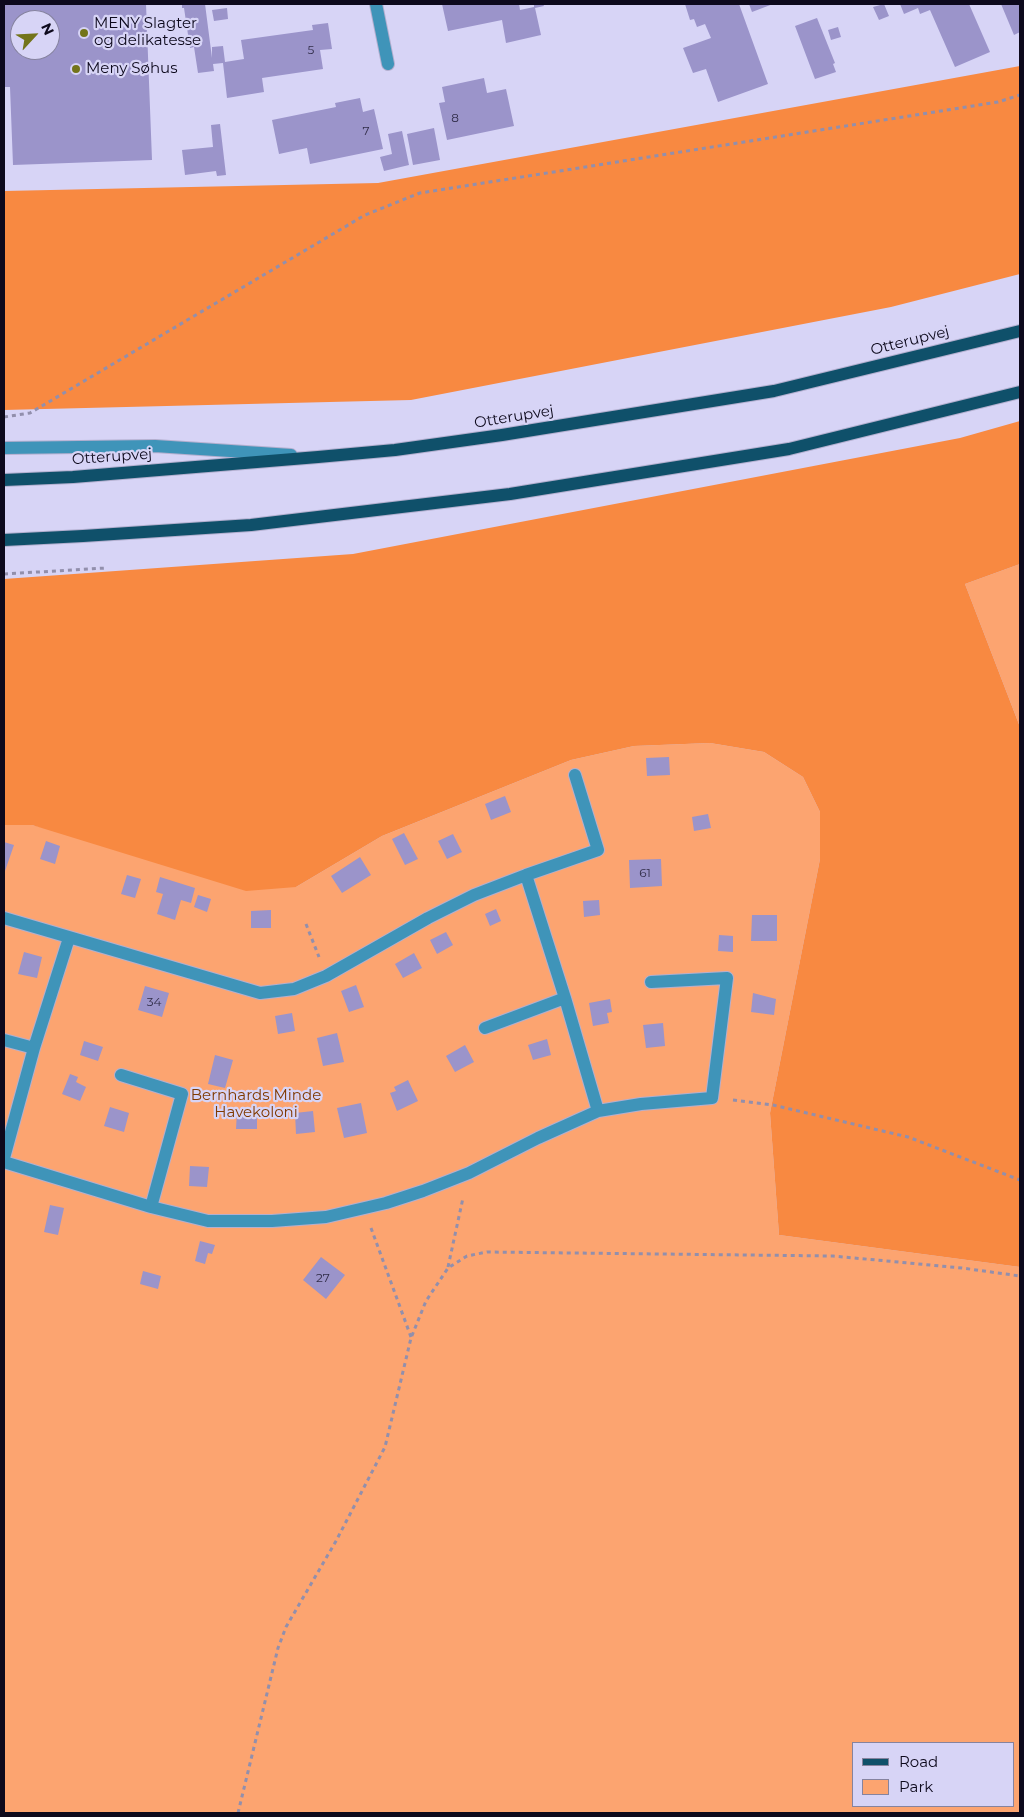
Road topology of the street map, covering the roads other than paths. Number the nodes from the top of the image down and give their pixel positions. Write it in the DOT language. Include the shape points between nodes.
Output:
graph roads {
  1 [pos="376,4"];
  2 [pos="388,64"];
  3 [pos="1020,331"];
  4 [pos="1020,392"];
  5 [pos="4,448"];
  6 [pos="318,457"];
  7 [pos="4,480"];
  8 [pos="4,540"];
  9 [pos="575,775"];
  10 [pos="526,875"];
  11 [pos="4,918"];
  12 [pos="69,938"];
  13 [pos="651,982"];
  14 [pos="565,998"];
  15 [pos="485,1028"];
  16 [pos="4,1040"];
  17 [pos="34,1048"];
  18 [pos="121,1075"];
  19 [pos="598,1111"];
  20 [pos="4,1160"];
  21 [pos="151,1207"];
  1 -- 2 [label="street"];
  3 -- 6 [label="main road, Otterupvej" via="774,391 502,435"];
  4 -- 8 [label="main road" via="788,449 510,494 251,525"];
  5 -- 6 [label="street" via="155,446"];
  6 -- 7 [label="main road, Otterupvej"];
  9 -- 10 [label="street" via="598,850"];
  10 -- 12 [label="street" via="474,895 326,976 294,989 260,993"];
  10 -- 14 [label="street"];
  11 -- 12 [label="street"];
  12 -- 17 [label="street"];
  13 -- 19 [label="street" via="727,978 712,1098"];
  14 -- 15 [label="street"];
  14 -- 19 [label="street"];
  16 -- 17 [label="street"];
  17 -- 20 [label="street"];
  18 -- 21 [label="street" via="182,1094"];
  19 -- 21 [label="street" via="469,1173 423,1191 326,1217 208,1221"];
  20 -- 21 [label="street"];
}
